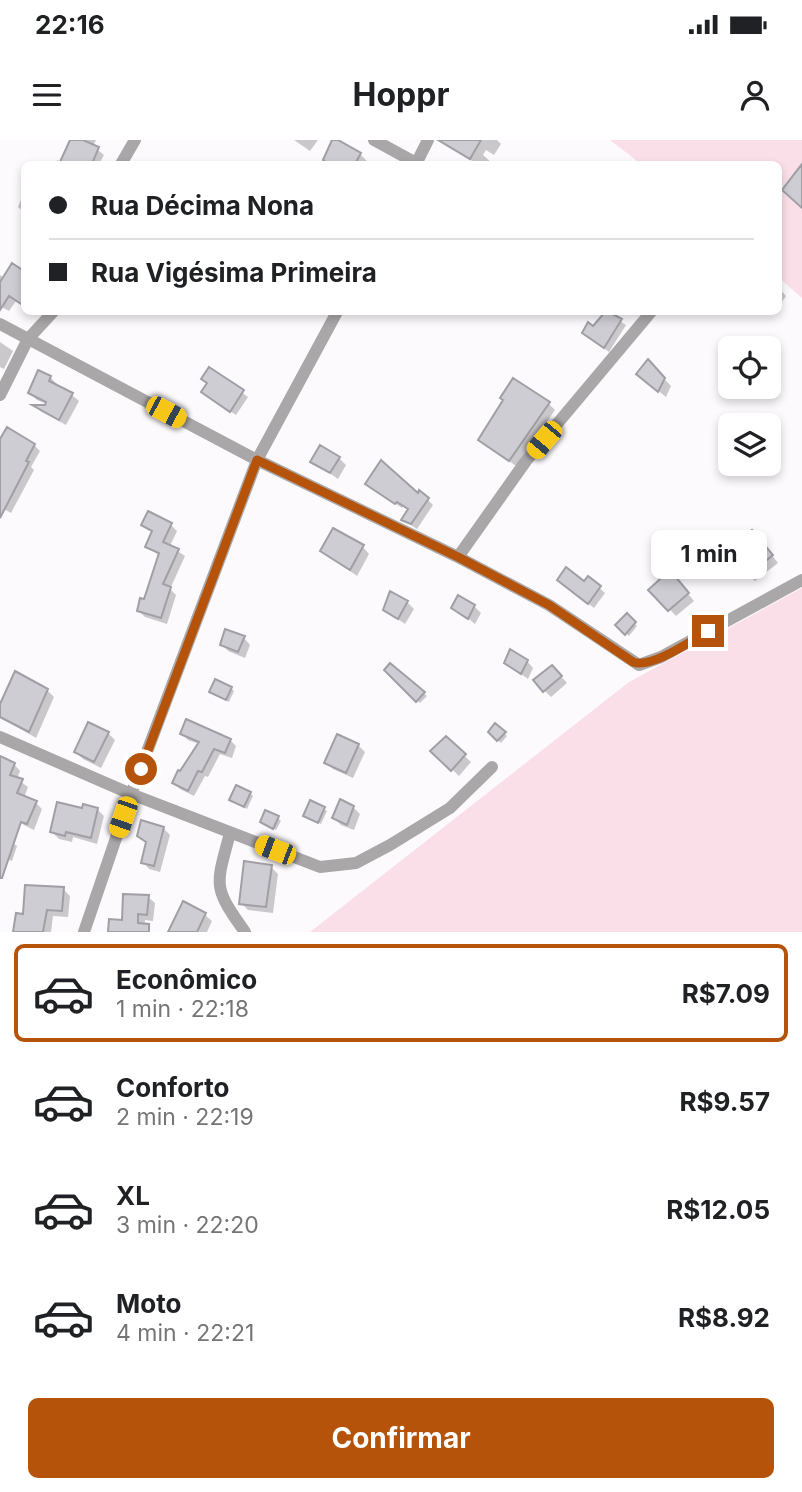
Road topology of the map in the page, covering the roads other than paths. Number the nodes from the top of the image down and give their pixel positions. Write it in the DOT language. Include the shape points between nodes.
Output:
graph roads {
  1 [pos="135,140"];
  2 [pos="374,140"];
  3 [pos="428,140"];
  4 [pos="123,161"];
  5 [pos="412,161"];
  6 [pos="418,161"];
  7 [pos="50,315"];
  8 [pos="335,315"];
  9 [pos="648,315"];
  10 [pos="0,324"];
  11 [pos="29,339"];
  12 [pos="0,395"];
  13 [pos="257,460"];
  14 [pos="458,557"];
  15 [pos="802,580"];
  16 [pos="0,737"];
  17 [pos="492,767"];
  18 [pos="131,794"];
  19 [pos="230,833"];
  20 [pos="84,932"];
  21 [pos="245,932"];
  1 -- 4 [label="street"];
  2 -- 5 [label="street"];
  3 -- 6 [label="street"];
  7 -- 11 [label="street"];
  8 -- 13 [label="street"];
  9 -- 14 [label="street" via="526,461"];
  10 -- 11 [label="street"];
  11 -- 12 [label="street"];
  11 -- 13 [label="street"];
  13 -- 14 [label="street"];
  13 -- 18 [label="street"];
  14 -- 15 [label="street" via="549,605 639,665"];
  16 -- 18 [label="street"];
  17 -- 19 [label="street" via="450,808 356,863 320,867"];
  18 -- 19 [label="street"];
  18 -- 20 [label="street"];
  19 -- 21 [label="street" via="218,881 225,905"];
}
